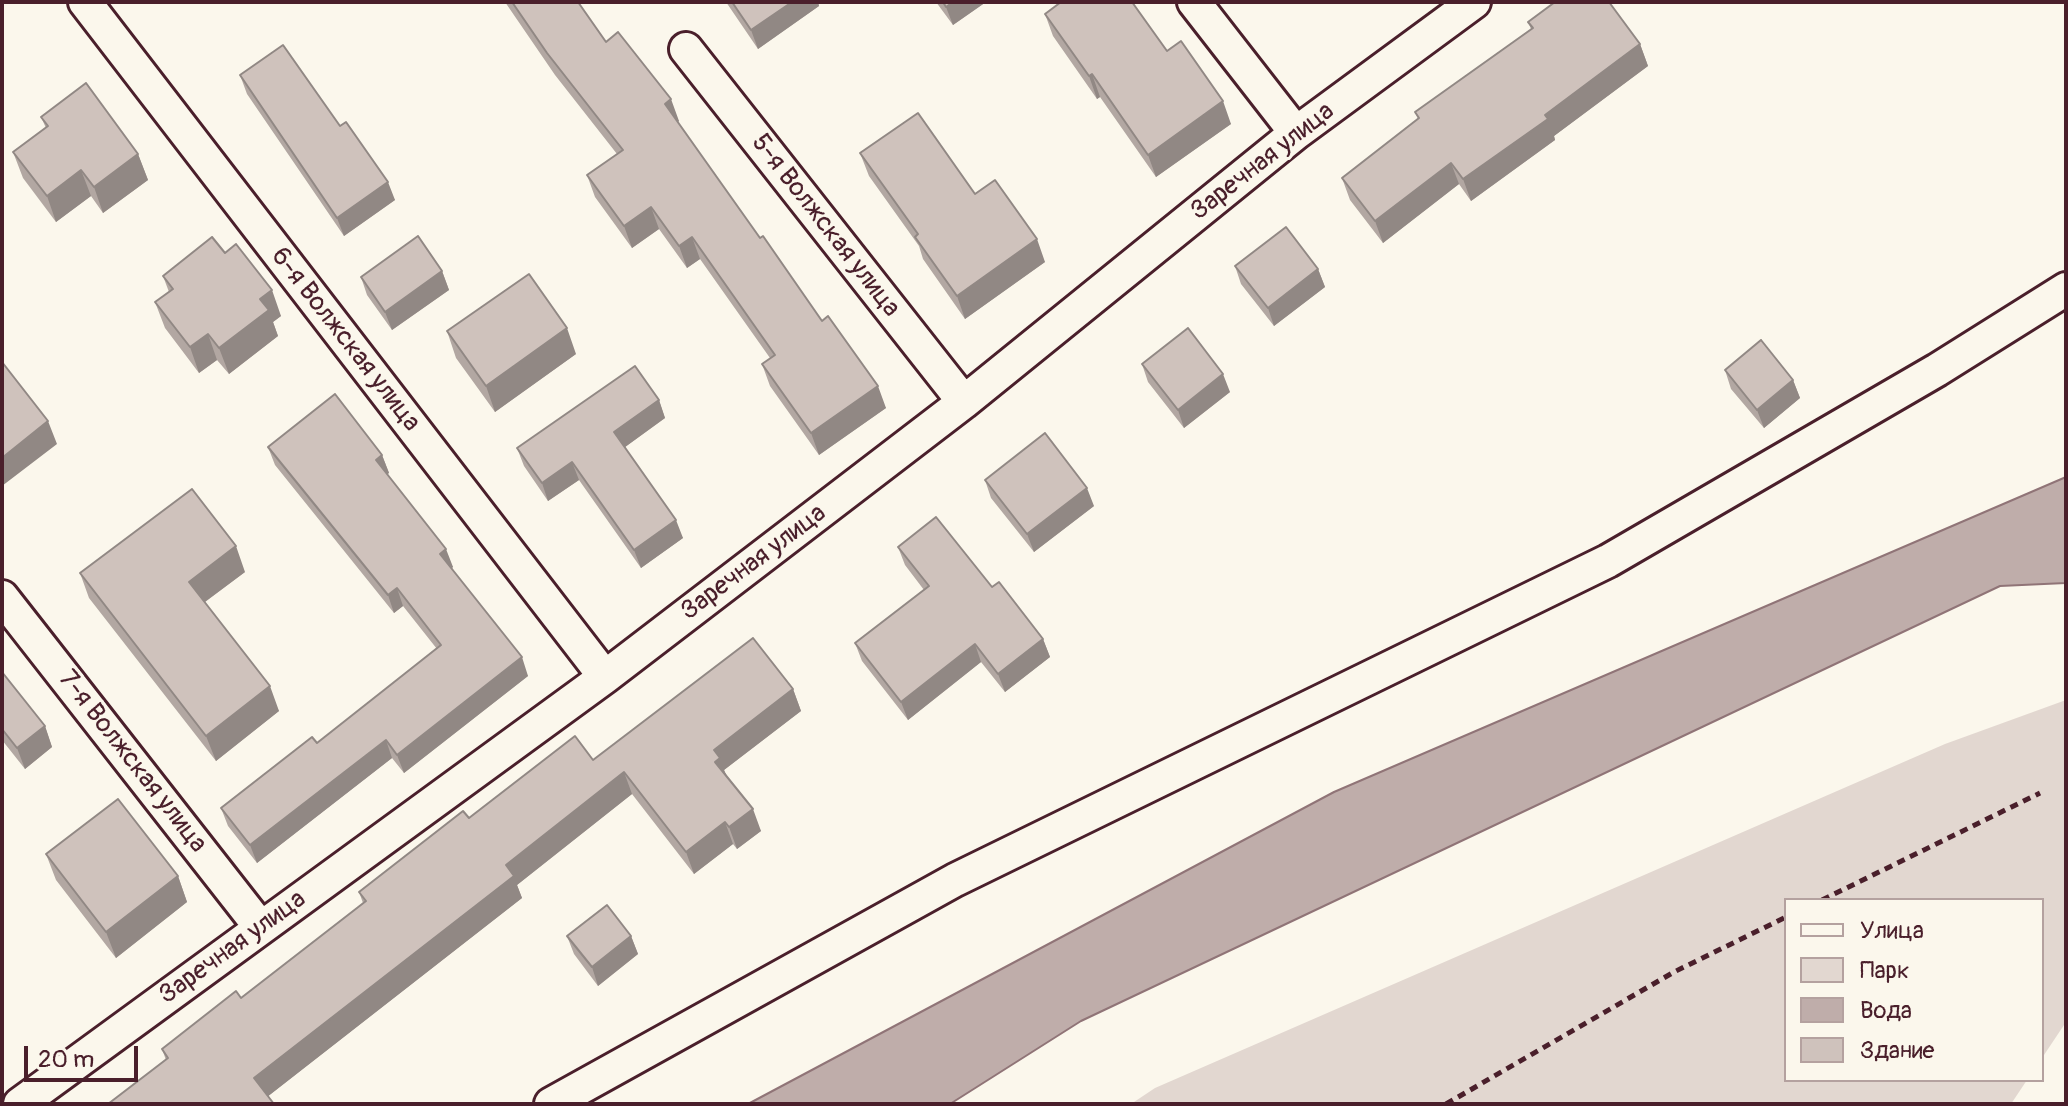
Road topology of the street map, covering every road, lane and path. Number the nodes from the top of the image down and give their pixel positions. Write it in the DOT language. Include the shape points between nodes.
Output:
graph roads {
  1 [pos="85,2"];
  2 [pos="1194,2"];
  3 [pos="1474,2"];
  4 [pos="686,49"];
  5 [pos="1296,133"];
  6 [pos="2066,289"];
  7 [pos="964,402"];
  8 [pos="2,597"];
  9 [pos="605,677"];
  10 [pos="2040,793"];
  11 [pos="1826,898"];
  12 [pos="1784,918"];
  13 [pos="261,928"];
  14 [pos="20,1104"];
  15 [pos="551,1104"];
  16 [pos="1446,1104"];
  1 -- 9 [label="street, 6-я Волжская улица"];
  2 -- 5 [label="street"];
  3 -- 5 [label="street, Заречная улица"];
  4 -- 7 [label="street, 5-я Волжская улица"];
  5 -- 7 [label="street, Заречная улица"];
  6 -- 15 [label="street" via="1608,561 955,880"];
  7 -- 9 [label="street, Заречная улица"];
  8 -- 13 [label="street, 7-я Волжская улица"];
  9 -- 13 [label="street, Заречная улица"];
  10 -- 11 [label="path"];
  12 -- 16 [label="path" via="1674,972"];
  13 -- 14 [label="street, Заречная улица"];
}
